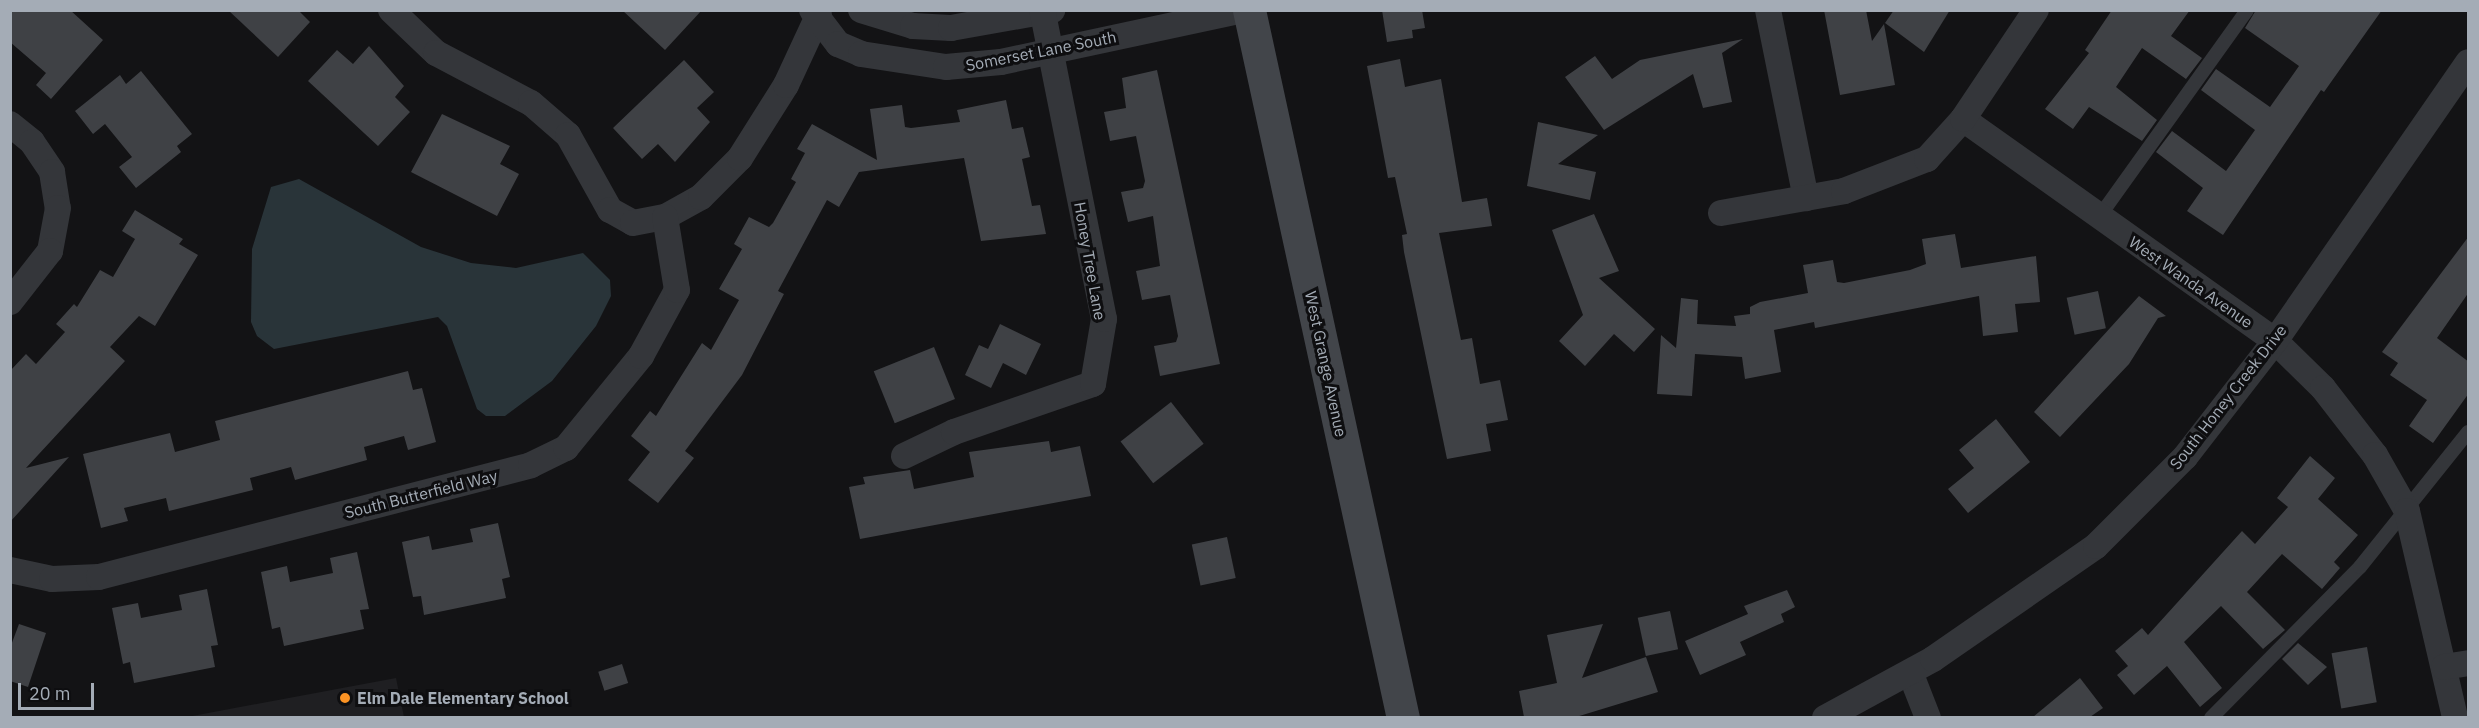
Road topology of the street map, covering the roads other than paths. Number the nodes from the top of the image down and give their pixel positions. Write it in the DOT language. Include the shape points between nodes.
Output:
graph roads {
  1 [pos="391,10"];
  2 [pos="861,10"];
  3 [pos="1244,10"];
  4 [pos="1249,10"];
  5 [pos="1768,10"];
  6 [pos="2036,10"];
  7 [pos="2247,10"];
  8 [pos="1046,11"];
  9 [pos="824,12"];
  10 [pos="1050,52"];
  11 [pos="2469,62"];
  12 [pos="1963,119"];
  13 [pos="10,124"];
  14 [pos="1806,198"];
  15 [pos="1721,213"];
  16 [pos="665,217"];
  17 [pos="2099,217"];
  18 [pos="10,302"];
  19 [pos="2275,340"];
  20 [pos="2469,432"];
  21 [pos="904,456"];
  22 [pos="2407,512"];
  23 [pos="10,570"];
  24 [pos="2456,665"];
  25 [pos="1910,672"];
  26 [pos="1403,717"];
  27 [pos="1825,717"];
  28 [pos="1928,717"];
  29 [pos="2211,717"];
  30 [pos="2455,717"];
  1 -- 16 [label="street" via="436,53 531,103 568,135 610,210 633,223"];
  2 -- 8 [label="street" via="913,26 951,28"];
  3 -- 10 [label="street, Somerset Lane South"];
  4 -- 26 [label="street, West Grange Avenue"];
  5 -- 14 [label="street"];
  6 -- 12 [label="street"];
  7 -- 17 [label="lane"];
  8 -- 10 [label="street, Honey Tree Lane"];
  9 -- 10 [label="street, Somerset Lane South" via="838,44 917,66 973,66"];
  9 -- 16 [label="street" via="786,85 740,158 701,197"];
  10 -- 21 [label="street, Honey Tree Lane" via="1104,319 1094,384 954,432"];
  11 -- 19 [label="street, South Honey Creek Drive"];
  12 -- 14 [label="street" via="1927,159 1895,175"];
  12 -- 17 [label="street, West Wanda Avenue"];
  13 -- 18 [label="street" via="32,142 52,172 58,208 50,251"];
  14 -- 15 [label="street"];
  16 -- 23 [label="street, South Butterfield Way" via="677,290 640,356 566,448 531,465 99,577 52,579"];
  17 -- 19 [label="street, West Wanda Avenue"];
  19 -- 22 [label="street, West Wanda Avenue" via="2323,388 2368,446"];
  19 -- 25 [label="street, South Honey Creek Drive" via="2185,456 2096,546"];
  20 -- 22 [label="lane"];
  22 -- 24 [label="street, West Wanda Avenue"];
  22 -- 29 [label="lane" via="2360,567"];
  24 -- 30 [label="street, West Wanda Avenue"];
  25 -- 27 [label="street, South Honey Creek Drive"];
  25 -- 28 [label="street"];
}
